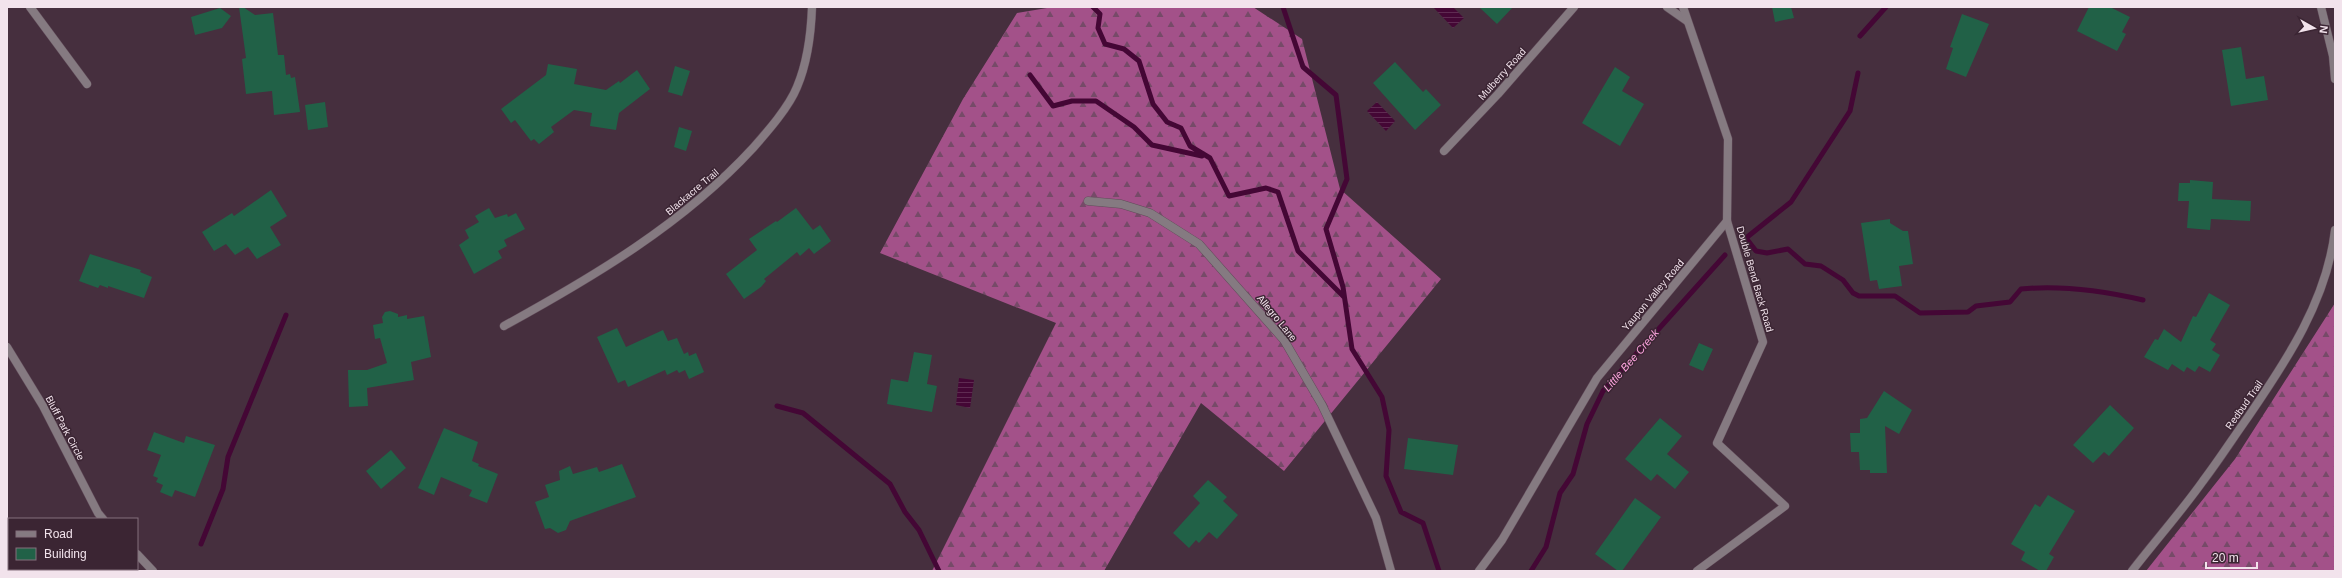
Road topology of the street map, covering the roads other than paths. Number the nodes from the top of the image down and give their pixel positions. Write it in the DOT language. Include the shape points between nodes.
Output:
graph roads {
  1 [pos="30,7"];
  2 [pos="812,7"];
  3 [pos="1574,7"];
  4 [pos="1667,7"];
  5 [pos="1683,7"];
  6 [pos="2321,7"];
  7 [pos="1687,21"];
  8 [pos="2335,80"];
  9 [pos="88,84"];
  10 [pos="1444,152"];
  11 [pos="1088,201"];
  12 [pos="1727,221"];
  13 [pos="2335,230"];
  14 [pos="2334,250"];
  15 [pos="504,326"];
  16 [pos="7,347"];
  17 [pos="103,518"];
  18 [pos="138,555"];
  19 [pos="153,571"];
  20 [pos="1392,571"];
  21 [pos="1479,571"];
  22 [pos="1697,571"];
  23 [pos="2132,571"];
  1 -- 9 [label="street"];
  2 -- 15 [label="street, Blackacre Trail" via="807,60 797,88 768,131 725,178 659,232"];
  3 -- 10 [label="street, Mulberry Road"];
  4 -- 7 [label="street"];
  5 -- 7 [label="street"];
  6 -- 8 [label="street" via="2333,56"];
  7 -- 12 [label="street" via="1728,139"];
  11 -- 20 [label="street, Allegro Lane" via="1121,204 1150,213 1199,244 1284,340 1322,405 1376,518"];
  12 -- 21 [label="street, Yaupon Valley Road" via="1597,378 1502,540"];
  12 -- 22 [label="street, Double Bend Back Road" via="1762,342 1717,443 1785,506"];
  13 -- 14 [label="street, Redbud Trail"];
  14 -- 23 [label="street, Redbud Trail" via="2303,330 2278,373 2204,481"];
  16 -- 17 [label="street, Bluff Park Circle" via="43,406 98,513"];
  18 -- 19 [label="street"];
}
